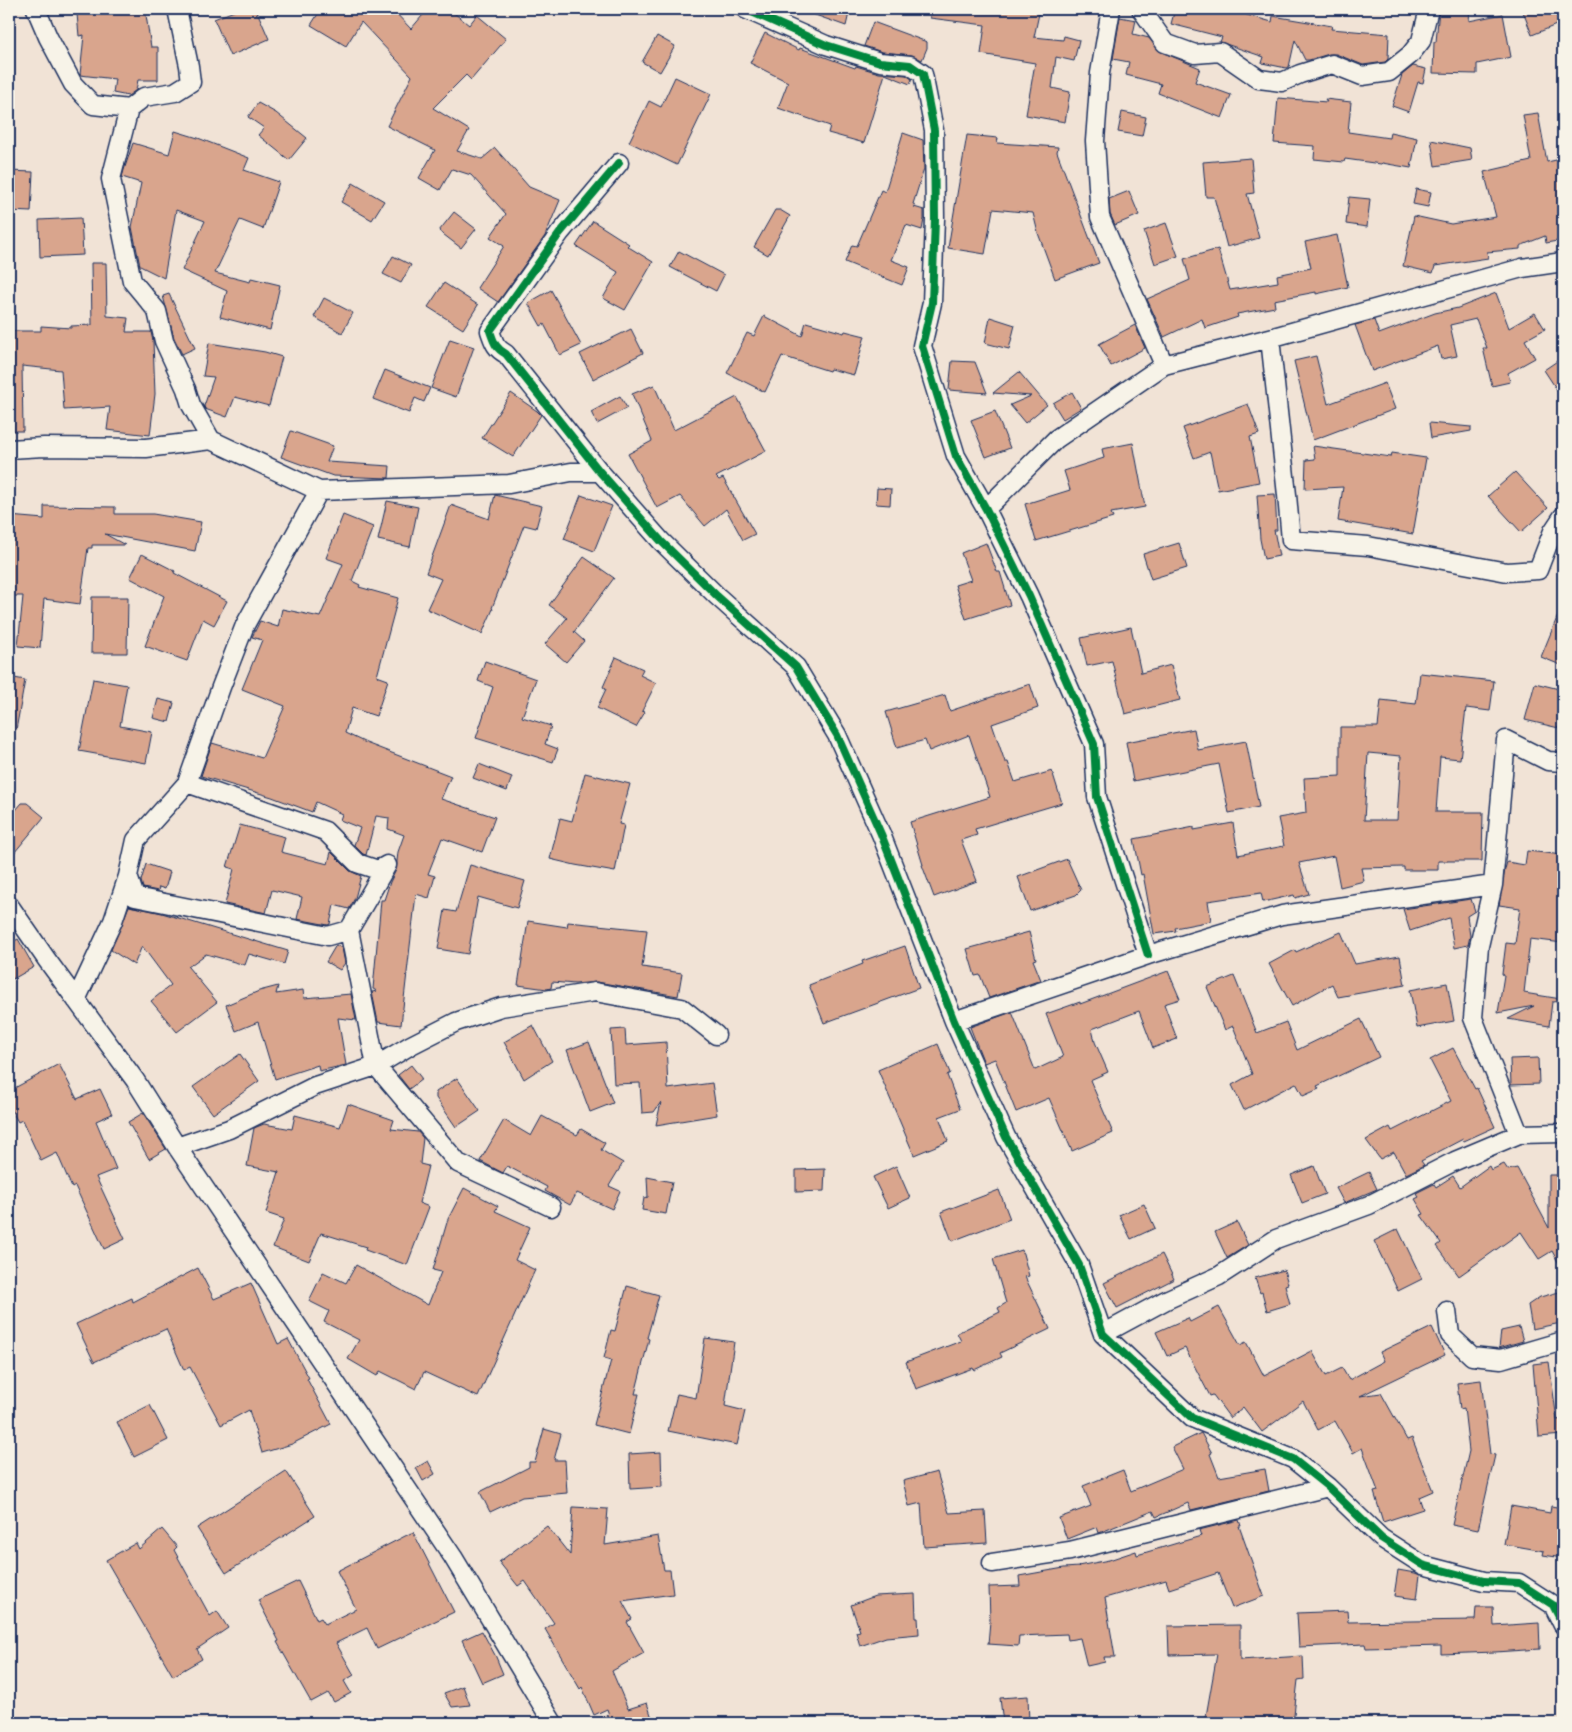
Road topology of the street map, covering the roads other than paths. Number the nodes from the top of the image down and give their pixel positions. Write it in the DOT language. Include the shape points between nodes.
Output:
graph roads {
  1 [pos="36,9"];
  2 [pos="177,9"];
  3 [pos="745,9"];
  4 [pos="1111,9"];
  5 [pos="1141,9"];
  6 [pos="1429,9"];
  7 [pos="129,109"];
  8 [pos="618,163"];
  9 [pos="1563,262"];
  10 [pos="1270,338"];
  11 [pos="1164,365"];
  12 [pos="211,440"];
  13 [pos="9,449"];
  14 [pos="600,472"];
  15 [pos="319,491"];
  16 [pos="986,509"];
  17 [pos="1563,516"];
  18 [pos="1563,762"];
  19 [pos="187,783"];
  20 [pos="128,876"];
  21 [pos="1493,885"];
  22 [pos="9,905"];
  23 [pos="349,930"];
  24 [pos="1148,955"];
  25 [pos="76,1000"];
  26 [pos="954,1021"];
  27 [pos="716,1035"];
  28 [pos="376,1066"];
  29 [pos="1563,1133"];
  30 [pos="1519,1134"];
  31 [pos="177,1147"];
  32 [pos="551,1207"];
  33 [pos="1447,1311"];
  34 [pos="1103,1334"];
  35 [pos="1563,1341"];
  36 [pos="1328,1487"];
  37 [pos="992,1562"];
  38 [pos="1563,1625"];
  39 [pos="553,1723"];
  1 -- 7 [label="street" via="74,84 93,105"];
  2 -- 7 [label="street" via="191,82 175,92 144,97"];
  3 -- 16 [label="street" via="826,45 880,62 910,65 923,74 934,130 934,219 932,303 922,346 956,456"];
  4 -- 11 [label="street" via="1100,72 1095,141 1100,217"];
  5 -- 6 [label="street" via="1165,43 1195,54 1220,52 1260,79 1282,82 1332,64 1362,76 1389,72 1421,41"];
  7 -- 12 [label="street" via="111,179 132,281 158,311 164,341 191,406"];
  8 -- 14 [label="street" via="560,233 490,331 498,350 506,354"];
  9 -- 10 [label="street" via="1522,268"];
  10 -- 11 [label="street"];
  10 -- 17 [label="street" via="1290,540 1368,546 1507,572 1538,570 1553,531"];
  11 -- 16 [label="street" via="1056,439"];
  12 -- 13 [label="street" via="146,448"];
  12 -- 15 [label="street"];
  14 -- 15 [label="street" via="571,472 509,484"];
  14 -- 26 [label="street" via="717,596 796,667 850,762 882,834"];
  15 -- 19 [label="street" via="245,625"];
  16 -- 24 [label="street" via="1029,596 1094,744 1097,797"];
  18 -- 21 [label="street" via="1548,760 1506,740"];
  19 -- 20 [label="street" via="136,840"];
  19 -- 23 [label="street" via="326,831 357,862 378,870 387,865"];
  20 -- 23 [label="street" via="135,897 328,936"];
  20 -- 25 [label="street" via="113,921"];
  21 -- 24 [label="street" via="1282,915"];
  21 -- 30 [label="street" via="1479,946 1473,1018"];
  22 -- 25 [label="street"];
  23 -- 28 [label="street"];
  24 -- 26 [label="street"];
  25 -- 31 [label="street" via="135,1080"];
  26 -- 34 [label="street" via="1006,1137 1079,1265"];
  27 -- 28 [label="street" via="682,1008 595,992 501,1007 456,1022"];
  28 -- 31 [label="street" via="315,1086 229,1129"];
  28 -- 32 [label="street" via="458,1163"];
  29 -- 30 [label="street"];
  30 -- 34 [label="street" via="1454,1161 1369,1205 1276,1239 1219,1276"];
  31 -- 39 [label="street" via="453,1556"];
  33 -- 35 [label="street" via="1450,1335 1472,1356 1501,1359"];
  34 -- 36 [label="street" via="1192,1418 1293,1459"];
  36 -- 37 [label="street" via="1070,1551"];
  36 -- 38 [label="street" via="1381,1538 1423,1565 1484,1581 1519,1583 1553,1605"];
}
